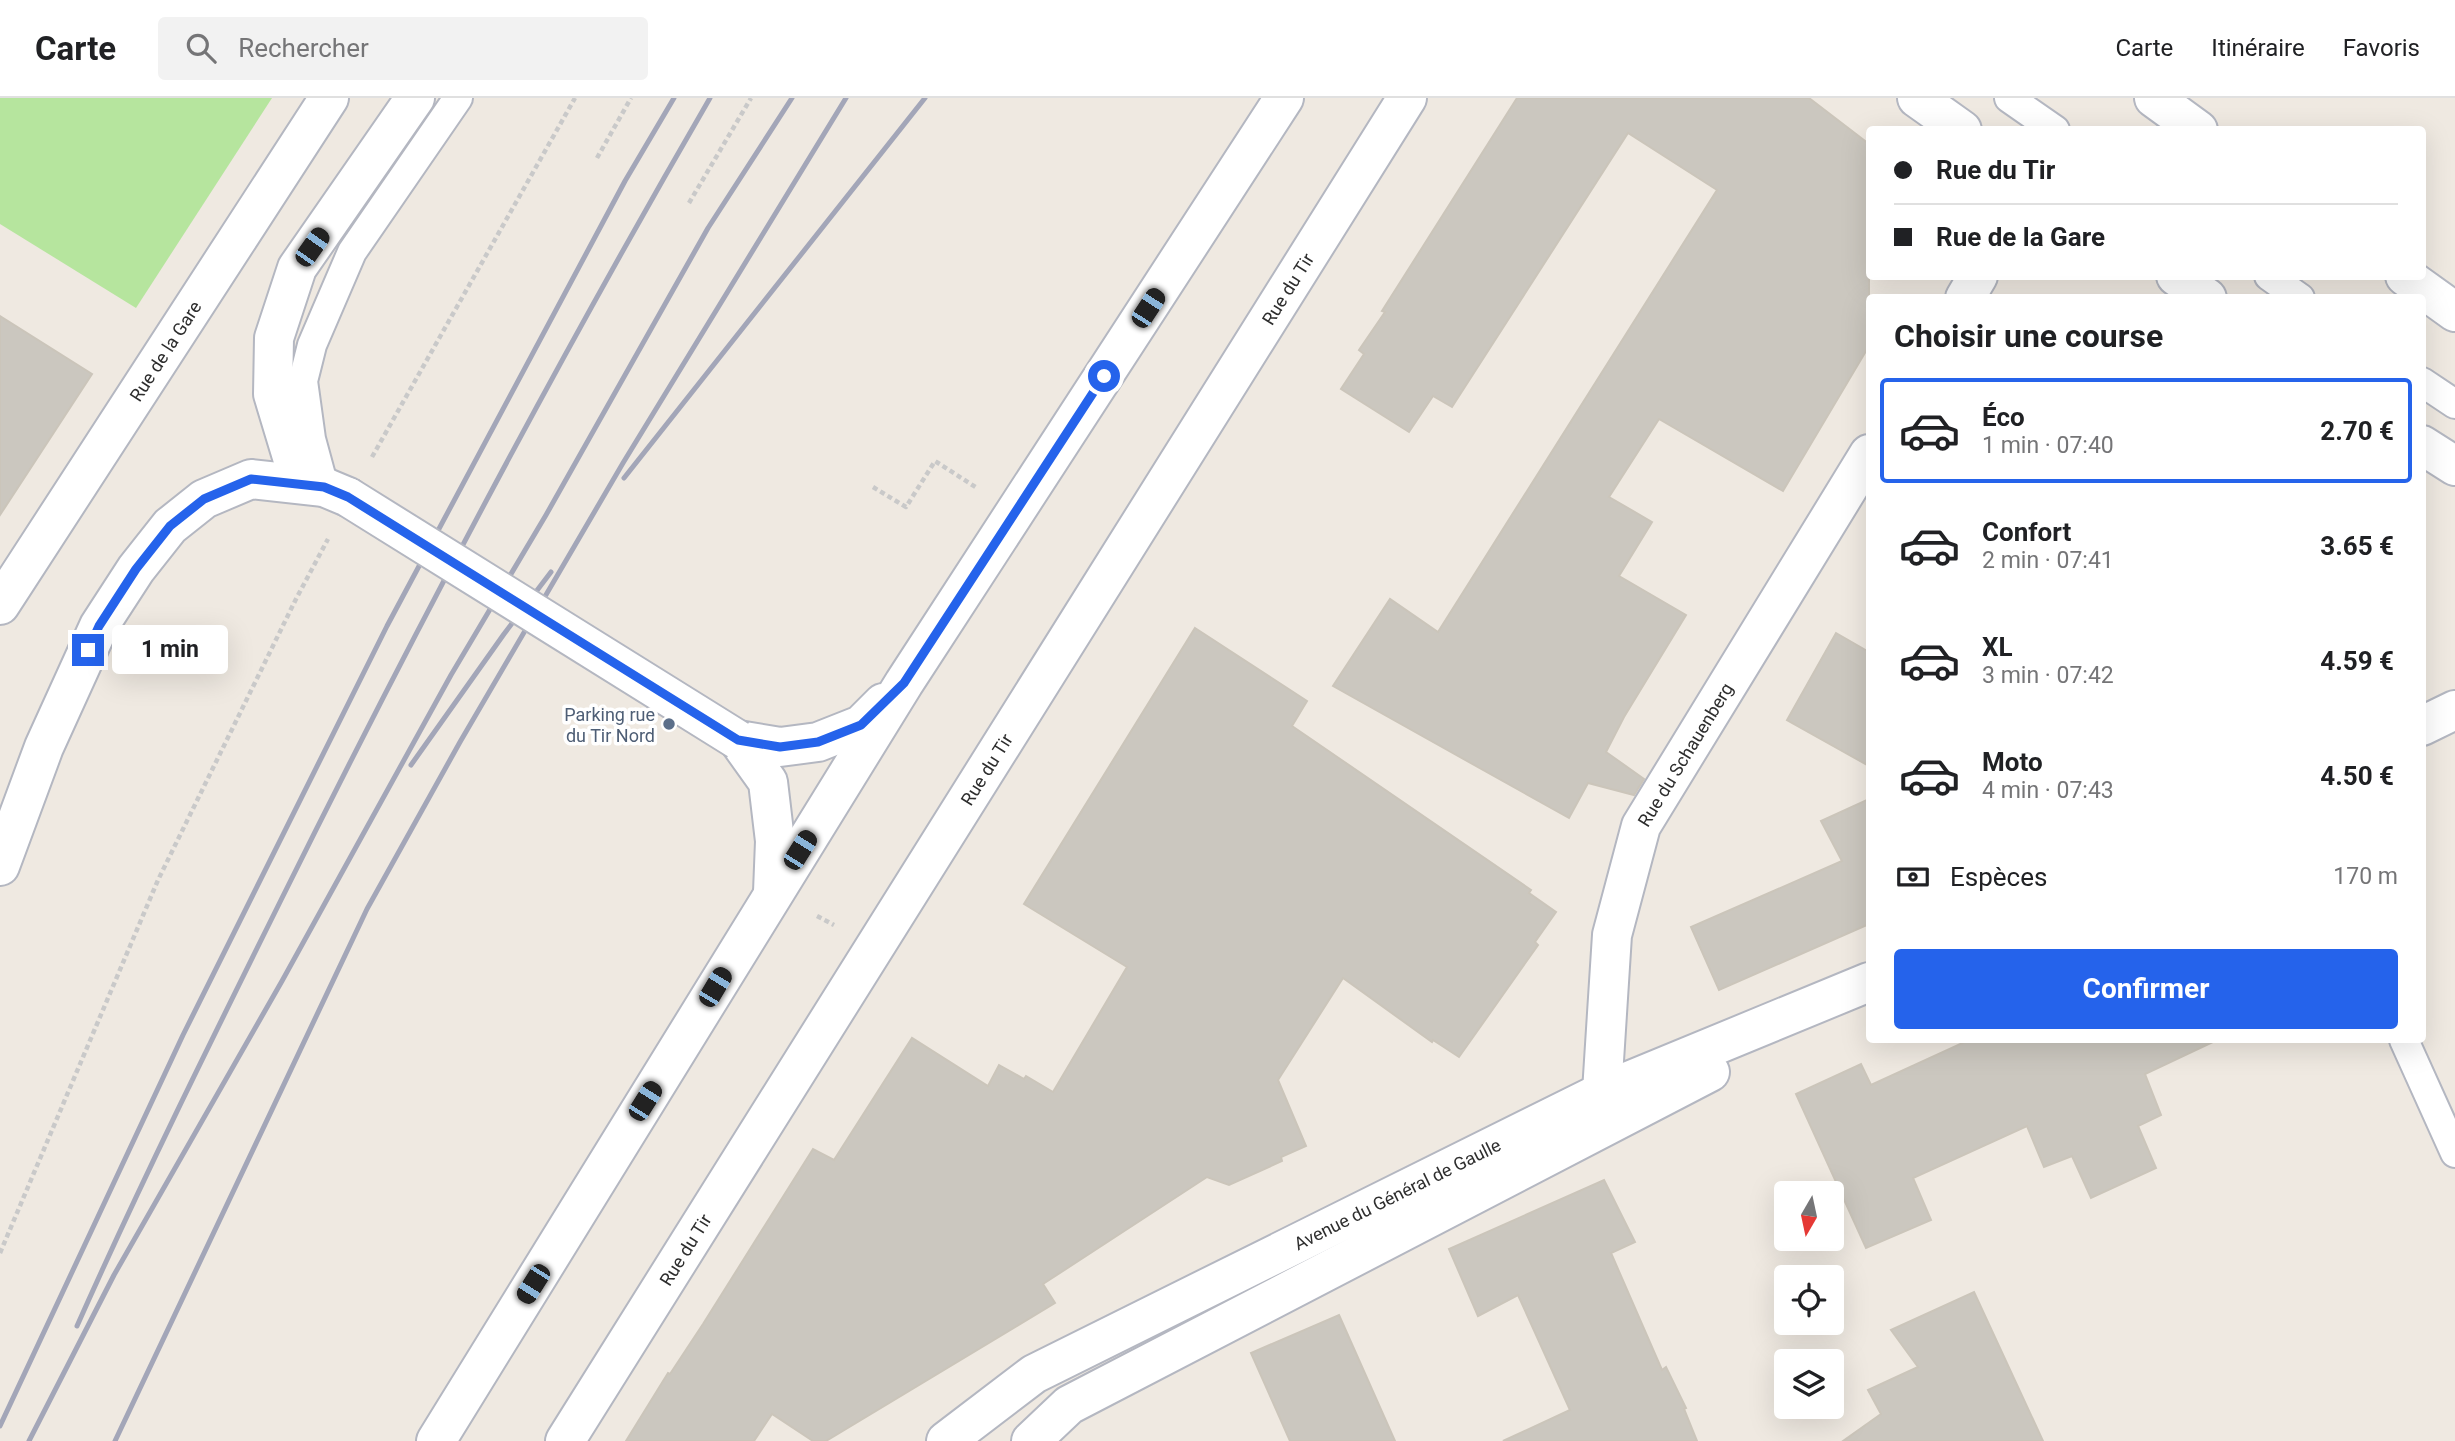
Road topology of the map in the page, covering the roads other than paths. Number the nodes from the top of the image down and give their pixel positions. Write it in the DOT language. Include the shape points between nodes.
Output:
graph roads {
  1 [pos="329,98"];
  2 [pos="415,98"];
  3 [pos="458,98"];
  4 [pos="1284,98"];
  5 [pos="1407,98"];
  6 [pos="1917,98"];
  7 [pos="2009,98"];
  8 [pos="2154,98"];
  9 [pos="1956,126"];
  10 [pos="2049,126"];
  11 [pos="2192,126"];
  12 [pos="2182,280"];
  13 [pos="2275,280"];
  14 [pos="2411,280"];
  15 [pos="2201,294"];
  16 [pos="2294,294"];
  17 [pos="2455,312"];
  18 [pos="2426,385"];
  19 [pos="2455,404"];
  20 [pos="2426,448"];
  21 [pos="1866,459"];
  22 [pos="2455,467"];
  23 [pos="324,487"];
  24 [pos="0,606"];
  25 [pos="904,683"];
  26 [pos="2455,709"];
  27 [pos="2426,724"];
  28 [pos="738,740"];
  29 [pos="0,866"];
  30 [pos="774,892"];
  31 [pos="1866,983"];
  32 [pos="1866,992"];
  33 [pos="2405,1043"];
  34 [pos="1602,1092"];
  35 [pos="2444,1099"];
  36 [pos="2455,1153"];
  37 [pos="436,1441"];
  38 [pos="565,1441"];
  39 [pos="946,1441"];
  40 [pos="1031,1441"];
  1 -- 24 [label="street, Rue de la Gare"];
  2 -- 23 [label="street" via="297,268 274,338 272,394 292,457"];
  3 -- 23 [label="lane" via="352,252 312,345 303,381"];
  4 -- 25 [label="street"];
  5 -- 38 [label="street, Rue du Tir"];
  6 -- 9 [label="street"];
  7 -- 10 [label="lane"];
  8 -- 11 [label="street"];
  12 -- 15 [label="street"];
  13 -- 16 [label="lane"];
  14 -- 17 [label="street"];
  18 -- 19 [label="lane"];
  20 -- 22 [label="street"];
  21 -- 34 [label="street, Rue du Schauenberg" via="1641,826 1612,935"];
  23 -- 28 [label="street, bridge" via="348,497"];
  23 -- 29 [label="street" via="251,479 204,499 170,526 99,626 44,747"];
  25 -- 28 [label="street" via="861,725 818,742 780,747"];
  25 -- 30 [label="street"];
  26 -- 27 [label="street"];
  28 -- 30 [label="street" via="768,782 775,841"];
  30 -- 37 [label="street"];
  31 -- 34 [label="street, Avenue du Général de Gaulle"];
  32 -- 40 [label="street, Avenue du Général de Gaulle" via="1069,1405"];
  33 -- 35 [label="lane"];
  34 -- 39 [label="street, Avenue du Général de Gaulle" via="1034,1374"];
  35 -- 36 [label="lane"];
}
